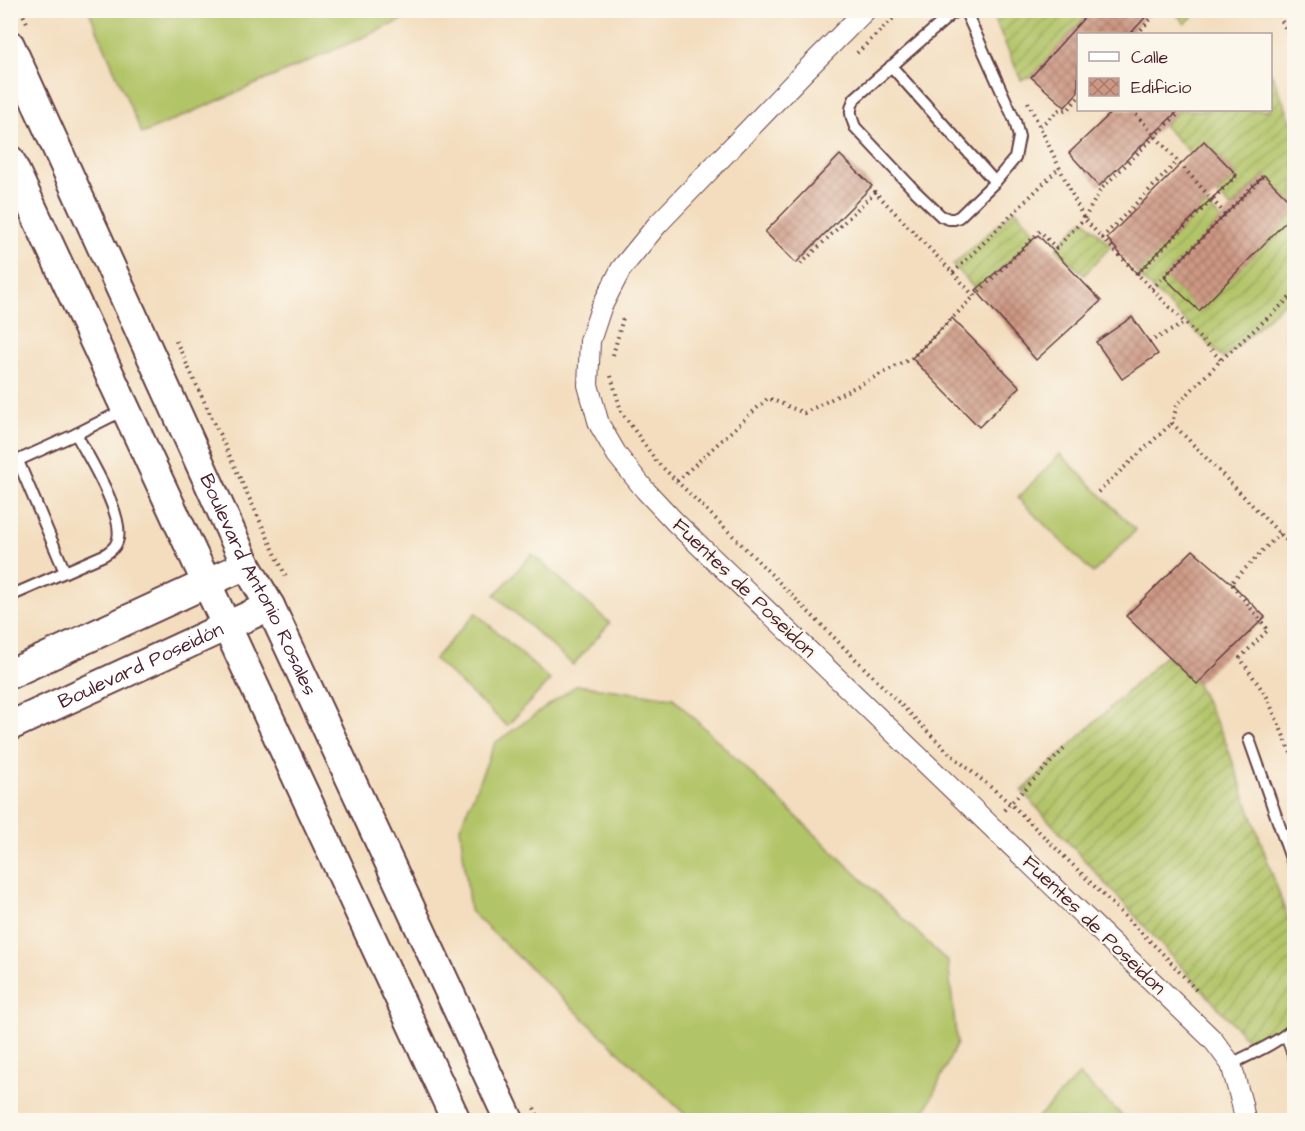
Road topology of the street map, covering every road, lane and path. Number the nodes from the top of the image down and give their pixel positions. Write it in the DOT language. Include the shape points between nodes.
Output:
graph roads {
  1 [pos="21,10"];
  2 [pos="866,10"];
  3 [pos="902,10"];
  4 [pos="956,10"];
  5 [pos="965,10"];
  6 [pos="1159,10"];
  7 [pos="1277,10"];
  8 [pos="1138,33"];
  9 [pos="21,39"];
  10 [pos="1294,48"];
  11 [pos="852,57"];
  12 [pos="891,66"];
  13 [pos="1077,99"];
  14 [pos="1133,111"];
  15 [pos="1181,111"];
  16 [pos="1155,135"];
  17 [pos="10,160"];
  18 [pos="1178,161"];
  19 [pos="1264,174"];
  20 [pos="1237,175"];
  21 [pos="995,182"];
  22 [pos="1225,214"];
  23 [pos="1084,219"];
  24 [pos="1102,238"];
  25 [pos="953,273"];
  26 [pos="1137,274"];
  27 [pos="1152,289"];
  28 [pos="1294,294"];
  29 [pos="975,296"];
  30 [pos="624,314"];
  31 [pos="1185,322"];
  32 [pos="173,335"];
  33 [pos="1149,342"];
  34 [pos="612,357"];
  35 [pos="1221,360"];
  36 [pos="609,368"];
  37 [pos="126,409"];
  38 [pos="1172,423"];
  39 [pos="76,434"];
  40 [pos="14,462"];
  41 [pos="677,481"];
  42 [pos="1098,492"];
  43 [pos="1280,533"];
  44 [pos="1294,548"];
  45 [pos="246,565"];
  46 [pos="66,572"];
  47 [pos="207,583"];
  48 [pos="289,584"];
  49 [pos="10,596"];
  50 [pos="270,606"];
  51 [pos="227,626"];
  52 [pos="10,674"];
  53 [pos="10,726"];
  54 [pos="1249,739"];
  55 [pos="1064,748"];
  56 [pos="1294,760"];
  57 [pos="1010,803"];
  58 [pos="991,826"];
  59 [pos="1294,867"];
  60 [pos="1290,1032"];
  61 [pos="1294,1056"];
  62 [pos="1231,1064"];
  63 [pos="532,1103"];
  64 [pos="456,1120"];
  65 [pos="509,1120"];
  66 [pos="540,1120"];
  67 [pos="1245,1120"];
  1 -- 9 [label="path"];
  2 -- 58 [label="street, Fuentes de Poseidon" via="657,225 621,269 590,341 588,385 599,424 645,490"];
  3 -- 11 [label="path"];
  4 -- 12 [label="lane"];
  5 -- 21 [label="lane" via="1019,137 1015,158"];
  6 -- 8 [label="path"];
  7 -- 10 [label="path"];
  9 -- 45 [label="main road, Boulevard Antonio Rosales"];
  12 -- 21 [label="lane"];
  12 -- 21 [label="lane" via="855,98 850,114 855,127 941,216 959,217"];
  13 -- 23 [label="path" via="1068,110 1059,110 1040,126"];
  14 -- 16 [label="path"];
  15 -- 16 [label="path"];
  16 -- 18 [label="path"];
  16 -- 23 [label="path" via="1101,189"];
  17 -- 37 [label="main road"];
  18 -- 22 [label="path"];
  18 -- 24 [label="path"];
  19 -- 22 [label="path"];
  20 -- 26 [label="path"];
  22 -- 27 [label="path"];
  23 -- 24 [label="path"];
  23 -- 29 [label="path" via="1056,248 1040,231"];
  24 -- 26 [label="path"];
  25 -- 29 [label="path"];
  26 -- 27 [label="path"];
  27 -- 31 [label="path"];
  28 -- 35 [label="path"];
  29 -- 41 [label="path" via="912,358 804,413 768,398"];
  30 -- 34 [label="path"];
  31 -- 33 [label="path"];
  31 -- 35 [label="path"];
  32 -- 48 [label="path"];
  35 -- 38 [label="path" via="1177,405"];
  36 -- 41 [label="path" via="621,411 656,461"];
  37 -- 39 [label="lane"];
  37 -- 47 [label="main road"];
  38 -- 42 [label="path"];
  38 -- 43 [label="path"];
  39 -- 40 [label="lane"];
  39 -- 46 [label="lane" via="112,502 119,530 112,549"];
  40 -- 46 [label="lane"];
  41 -- 57 [label="path" via="948,752"];
  43 -- 44 [label="path"];
  43 -- 56 [label="path" via="1231,583 1268,630 1240,658 1267,697"];
  45 -- 47 [label="main road"];
  45 -- 50 [label="main road, Boulevard Antonio Rosales"];
  46 -- 49 [label="lane"];
  47 -- 51 [label="main road"];
  47 -- 52 [label="main road"];
  50 -- 51 [label="main road, Boulevard Poseidón"];
  50 -- 65 [label="main road, Boulevard Antonio Rosales"];
  51 -- 53 [label="main road, Boulevard Poseidón"];
  51 -- 64 [label="main road"];
  54 -- 59 [label="lane"];
  55 -- 57 [label="path"];
  57 -- 58 [label="path"];
  58 -- 62 [label="street, Fuentes de Poseidon" via="1213,1040"];
  60 -- 61 [label="lane"];
  60 -- 62 [label="lane"];
  62 -- 67 [label="street, Fuentes de Poseidon"];
  63 -- 66 [label="path"];
}
